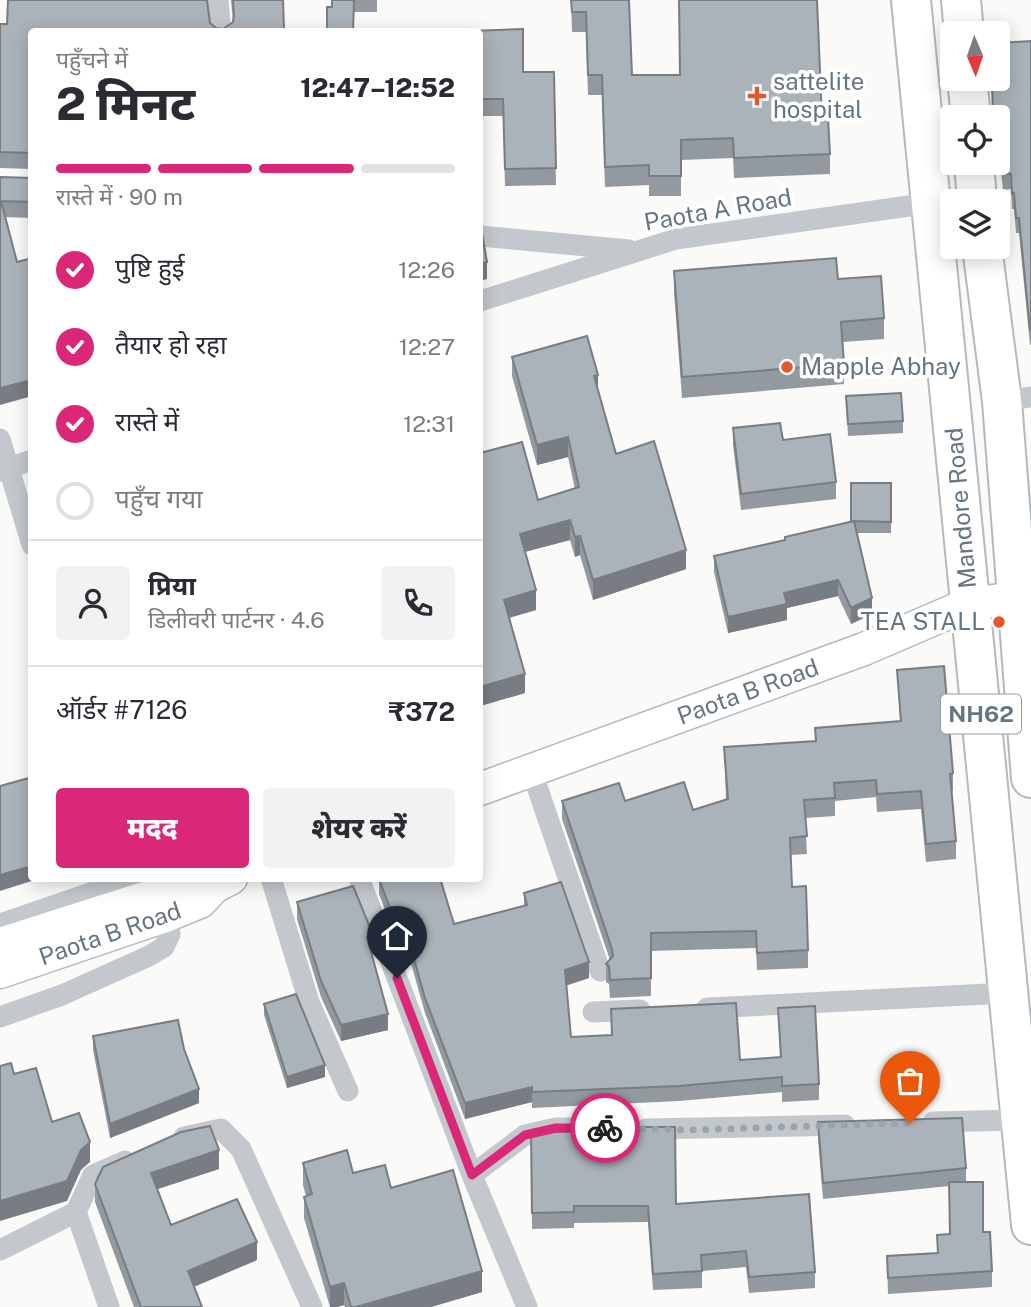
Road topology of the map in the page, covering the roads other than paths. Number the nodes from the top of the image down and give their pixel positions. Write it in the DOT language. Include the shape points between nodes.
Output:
graph roads {
  1 [pos="911,0"];
  2 [pos="961,0"];
  3 [pos="218,1"];
  4 [pos="963,21"];
  5 [pos="221,28"];
  6 [pos="930,204"];
  7 [pos="483,236"];
  8 [pos="638,251"];
  9 [pos="985,259"];
  10 [pos="483,301"];
  11 [pos="1016,399"];
  12 [pos="0,439"];
  13 [pos="28,461"];
  14 [pos="5,469"];
  15 [pos="28,534"];
  16 [pos="1016,598"];
  17 [pos="969,604"];
  18 [pos="1026,655"];
  19 [pos="532,772"];
  20 [pos="1031,778"];
  21 [pos="483,788"];
  22 [pos="272,882"];
  23 [pos="361,882"];
  24 [pos="223,883"];
  25 [pos="154,891"];
  26 [pos="0,924"];
  27 [pos="0,944"];
  28 [pos="600,971"];
  29 [pos="0,972"];
  30 [pos="1009,993"];
  31 [pos="687,1008"];
  32 [pos="660,1010"];
  33 [pos="593,1012"];
  34 [pos="0,1017"];
  35 [pos="348,1091"];
  36 [pos="1021,1120"];
  37 [pos="910,1123"];
  38 [pos="868,1124"];
  39 [pos="165,1144"];
  40 [pos="141,1154"];
  41 [pos="472,1175"];
  42 [pos="76,1212"];
  43 [pos="1031,1225"];
  44 [pos="0,1250"];
  45 [pos="109,1307"];
  46 [pos="312,1307"];
  47 [pos="527,1307"];
  1 -- 6 [label="highway, Mandore Road / NH62"];
  2 -- 4 [label="highway"];
  3 -- 5 [label="street"];
  6 -- 8 [label="street, Paota A Road" via="676,239"];
  6 -- 17 [label="highway, Mandore Road / NH62"];
  7 -- 8 [label="street"];
  8 -- 10 [label="street, Paota A Road"];
  9 -- 11 [label="highway, Mandore Road / NH62"];
  11 -- 16 [label="highway, Mandore Road / NH62"];
  12 -- 14 [label="street"];
  13 -- 14 [label="street"];
  14 -- 15 [label="street"];
  16 -- 17 [label="street, Paota B Road"];
  16 -- 18 [label="highway, Mandore Road / NH62"];
  17 -- 19 [label="street, Paota B Road" via="864,649"];
  17 -- 30 [label="highway, Mandore Road / NH62"];
  18 -- 20 [label="highway, Mandore Road / NH62"];
  19 -- 21 [label="street, Paota B Road"];
  19 -- 28 [label="street"];
  22 -- 35 [label="street" via="309,1002"];
  23 -- 41 [label="street"];
  24 -- 25 [label="street, Paota B Road"];
  25 -- 26 [label="street"];
  25 -- 27 [label="street, Paota B Road"];
  25 -- 29 [label="street, Paota B Road"];
  25 -- 34 [label="street" via="170,934 164,947 62,995"];
  30 -- 31 [label="street"];
  30 -- 36 [label="highway, Mandore Road / NH62"];
  32 -- 33 [label="street"];
  36 -- 37 [label="street"];
  36 -- 43 [label="highway, Mandore Road / NH62"];
  38 -- 41 [label="street" via="688,1130 556,1128 525,1135"];
  39 -- 46 [label="street" via="221,1129 241,1149"];
  40 -- 42 [label="street" via="93,1175"];
  41 -- 47 [label="street"];
  42 -- 44 [label="street"];
  42 -- 45 [label="street"];
}
